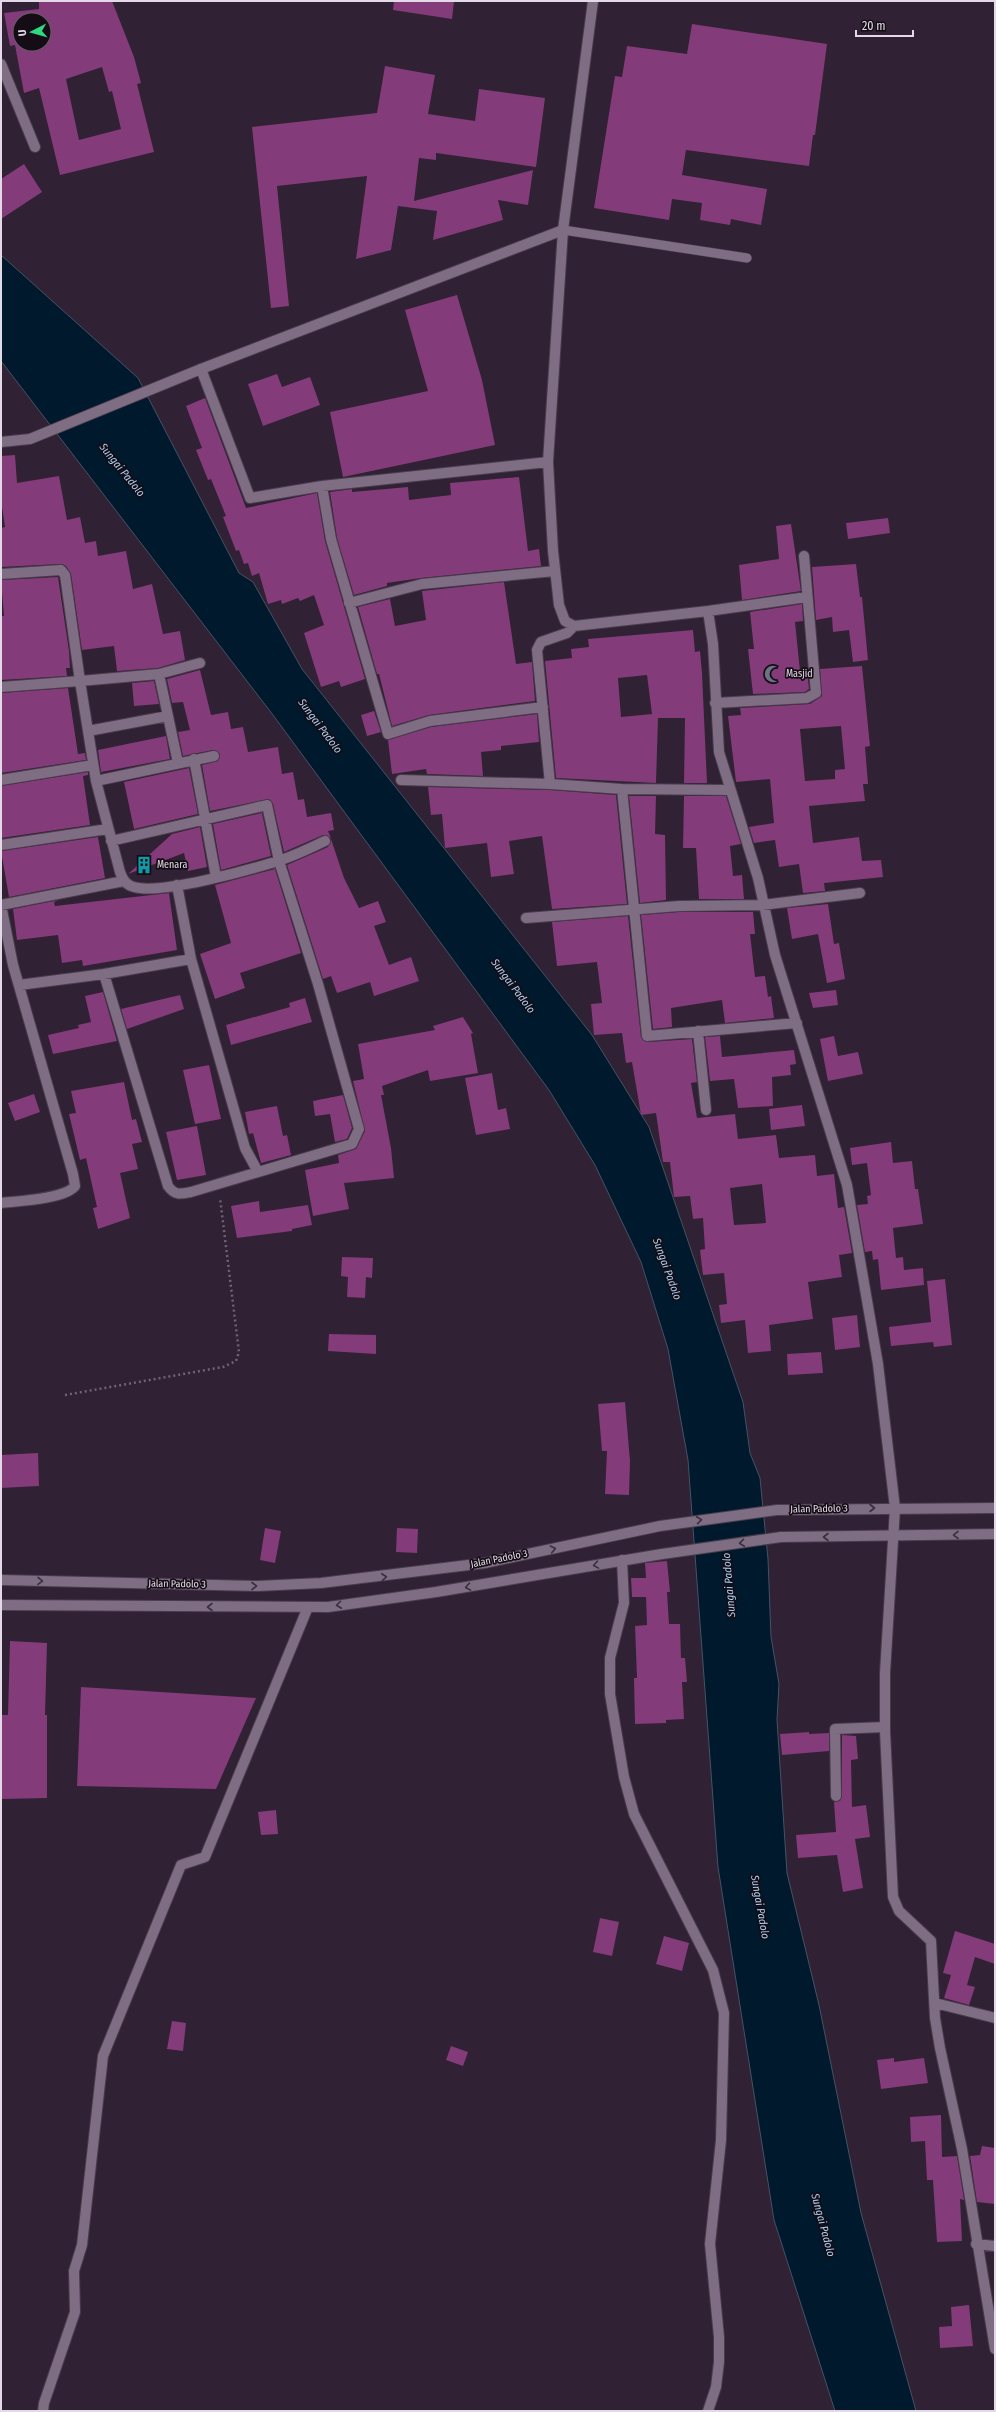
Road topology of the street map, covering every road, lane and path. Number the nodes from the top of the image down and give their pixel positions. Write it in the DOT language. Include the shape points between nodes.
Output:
graph roads {
  1 [pos="593,1"];
  2 [pos="1,64"];
  3 [pos="35,147"];
  4 [pos="563,230"];
  5 [pos="747,258"];
  6 [pos="201,369"];
  7 [pos="1,442"];
  8 [pos="548,462"];
  9 [pos="322,486"];
  10 [pos="804,556"];
  11 [pos="555,572"];
  12 [pos="1,574"];
  13 [pos="807,597"];
  14 [pos="349,603"];
  15 [pos="708,611"];
  16 [pos="574,626"];
  17 [pos="200,664"];
  18 [pos="159,674"];
  19 [pos="80,680"];
  20 [pos="1,687"];
  21 [pos="715,703"];
  22 [pos="543,707"];
  23 [pos="168,716"];
  24 [pos="88,732"];
  25 [pos="214,756"];
  26 [pos="194,759"];
  27 [pos="178,763"];
  28 [pos="93,765"];
  29 [pos="1,780"];
  30 [pos="401,780"];
  31 [pos="96,781"];
  32 [pos="550,784"];
  33 [pos="622,789"];
  34 [pos="729,790"];
  35 [pos="205,818"];
  36 [pos="108,829"];
  37 [pos="111,841"];
  38 [pos="325,841"];
  39 [pos="1,845"];
  40 [pos="279,861"];
  41 [pos="216,877"];
  42 [pos="124,881"];
  43 [pos="177,885"];
  44 [pos="860,893"];
  45 [pos="1,905"];
  46 [pos="762,905"];
  47 [pos="634,910"];
  48 [pos="526,918"];
  49 [pos="191,959"];
  50 [pos="104,974"];
  51 [pos="19,985"];
  52 [pos="797,1023"];
  53 [pos="698,1031"];
  54 [pos="706,1110"];
  55 [pos="258,1172"];
  56 [pos="218,1184"];
  57 [pos="1,1203"];
  58 [pos="65,1395"];
  59 [pos="895,1508"];
  60 [pos="995,1508"];
  61 [pos="995,1534"];
  62 [pos="895,1536"];
  63 [pos="622,1560"];
  64 [pos="1,1580"];
  65 [pos="1,1605"];
  66 [pos="308,1607"];
  67 [pos="885,1726"];
  68 [pos="836,1796"];
  69 [pos="935,2003"];
  70 [pos="995,2018"];
  71 [pos="976,2244"];
  72 [pos="995,2246"];
  73 [pos="995,2349"];
  74 [pos="43,2411"];
  75 [pos="708,2411"];
  1 -- 4 [label="street"];
  2 -- 3 [label="street"];
  4 -- 5 [label="lane"];
  4 -- 6 [label="street"];
  4 -- 8 [label="street"];
  6 -- 7 [label="street" via="30,439"];
  6 -- 9 [label="street" via="250,498"];
  8 -- 9 [label="street"];
  8 -- 11 [label="street"];
  9 -- 14 [label="street" via="331,539"];
  10 -- 13 [label="street"];
  11 -- 14 [label="street" via="422,584"];
  11 -- 16 [label="street" via="559,605 565,621"];
  12 -- 19 [label="street" via="49,569 61,570 65,575"];
  13 -- 15 [label="street"];
  13 -- 21 [label="street" via="816,693 807,698"];
  14 -- 22 [label="street" via="388,734 430,721"];
  15 -- 16 [label="street"];
  15 -- 21 [label="street" via="713,644"];
  16 -- 22 [label="street" via="567,633 540,642 537,650"];
  17 -- 18 [label="street"];
  18 -- 19 [label="street"];
  18 -- 23 [label="street"];
  19 -- 20 [label="street"];
  19 -- 24 [label="street"];
  21 -- 34 [label="street" via="719,752"];
  22 -- 32 [label="street"];
  23 -- 24 [label="street"];
  23 -- 27 [label="street"];
  24 -- 28 [label="street"];
  25 -- 26 [label="street"];
  26 -- 27 [label="street"];
  26 -- 35 [label="street"];
  27 -- 31 [label="street"];
  28 -- 29 [label="street"];
  28 -- 31 [label="street"];
  30 -- 32 [label="street"];
  31 -- 36 [label="street"];
  32 -- 33 [label="street"];
  33 -- 34 [label="street"];
  33 -- 47 [label="street"];
  34 -- 46 [label="street" via="758,878"];
  35 -- 37 [label="street"];
  35 -- 40 [label="street" via="267,804"];
  35 -- 41 [label="street"];
  36 -- 37 [label="street"];
  36 -- 39 [label="street"];
  37 -- 42 [label="street"];
  38 -- 40 [label="street"];
  40 -- 41 [label="street"];
  40 -- 55 [label="street" via="318,984 359,1129 352,1144"];
  41 -- 43 [label="street"];
  42 -- 43 [label="street" via="134,888 143,889"];
  42 -- 45 [label="street"];
  43 -- 49 [label="street"];
  44 -- 46 [label="street"];
  45 -- 51 [label="street"];
  46 -- 47 [label="street" via="679,906"];
  46 -- 52 [label="street"];
  47 -- 48 [label="street"];
  47 -- 53 [label="street" via="647,1036"];
  49 -- 50 [label="street"];
  49 -- 55 [label="street" via="245,1148"];
  50 -- 51 [label="street"];
  50 -- 56 [label="street" via="168,1186 180,1195"];
  51 -- 57 [label="street" via="75,1186 71,1191 59,1195"];
  52 -- 53 [label="street"];
  52 -- 59 [label="street" via="847,1185 878,1364"];
  53 -- 54 [label="street"];
  55 -- 56 [label="street"];
  56 -- 58 [label="path" via="239,1352 236,1362 223,1367"];
  59 -- 60 [label="street, Jalan Padolo 3"];
  59 -- 62 [label="street"];
  64 -- 59 [label="street, Jalan Padolo 3, one-way" via="258,1586 321,1583 485,1563 660,1526 777,1510"];
  61 -- 62 [label="street, one-way"];
  62 -- 63 [label="street, one-way" via="780,1537"];
  62 -- 67 [label="street" via="885,1673"];
  63 -- 66 [label="street, one-way" via="436,1592 328,1607"];
  63 -- 75 [label="street" via="624,1603 610,1658 610,1694 624,1777 634,1814 713,1970 724,2013 721,2140 710,2244 719,2362 716,2387"];
  66 -- 65 [label="street, one-way"];
  66 -- 74 [label="street" via="205,1857 181,1865 103,2056 82,2245 74,2271 75,2312"];
  67 -- 68 [label="street" via="835,1729"];
  67 -- 69 [label="street" via="893,1897 899,1911 931,1941"];
  69 -- 70 [label="street"];
  69 -- 71 [label="street" via="940,2048 962,2149"];
  71 -- 72 [label="street"];
  71 -- 73 [label="street"];
}
